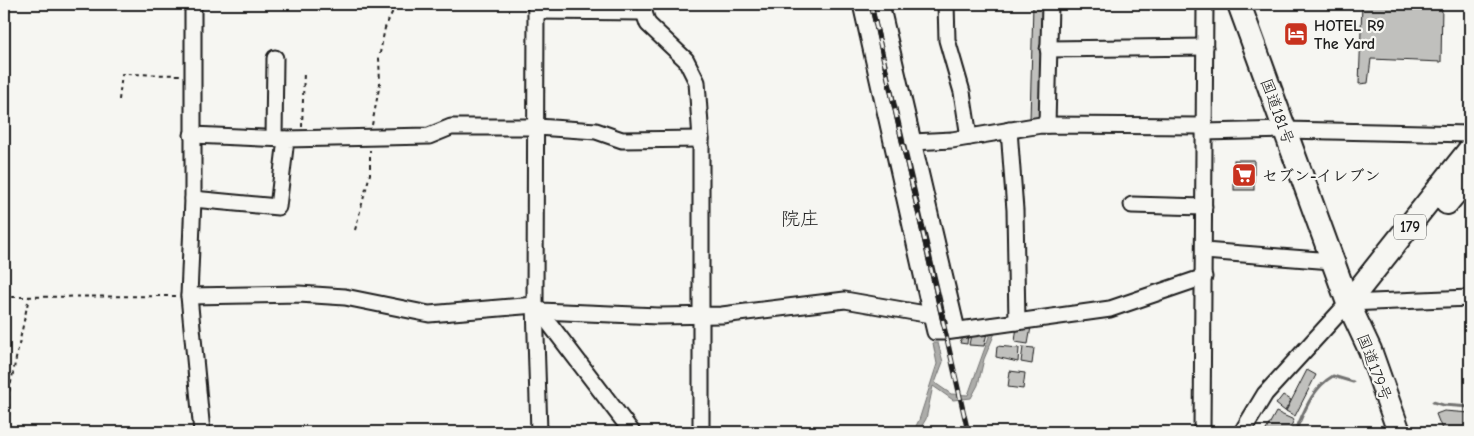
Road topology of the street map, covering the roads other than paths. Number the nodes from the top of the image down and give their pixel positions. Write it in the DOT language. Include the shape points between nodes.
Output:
graph roads {
  1 [pos="193,4"];
  2 [pos="861,4"];
  3 [pos="881,4"];
  4 [pos="946,4"];
  5 [pos="1050,4"];
  6 [pos="1205,4"];
  7 [pos="1239,4"];
  8 [pos="536,7"];
  9 [pos="643,8"];
  10 [pos="1205,48"];
  11 [pos="1048,49"];
  12 [pos="275,58"];
  13 [pos="1047,126"];
  14 [pos="536,127"];
  15 [pos="1204,129"];
  16 [pos="1009,130"];
  17 [pos="1284,130"];
  18 [pos="1470,134"];
  19 [pos="192,135"];
  20 [pos="968,137"];
  21 [pos="280,138"];
  22 [pos="701,139"];
  23 [pos="913,142"];
  24 [pos="1470,149"];
  25 [pos="1470,175"];
  26 [pos="193,199"];
  27 [pos="1132,205"];
  28 [pos="1204,207"];
  29 [pos="1204,251"];
  30 [pos="1332,261"];
  31 [pos="1204,277"];
  32 [pos="189,296"];
  33 [pos="1470,298"];
  34 [pos="1348,303"];
  35 [pos="538,308"];
  36 [pos="931,314"];
  37 [pos="700,316"];
  38 [pos="1017,322"];
  39 [pos="957,330"];
  40 [pos="202,432"];
  41 [pos="539,432"];
  42 [pos="632,432"];
  43 [pos="701,432"];
  44 [pos="1202,432"];
  45 [pos="1242,432"];
  46 [pos="1385,432"];
  47 [pos="1400,432"];
  1 -- 19 [label="street"];
  2 -- 36 [label="street"];
  3 -- 23 [label="street"];
  4 -- 20 [label="street" via="947,40 962,92"];
  5 -- 11 [label="street"];
  6 -- 10 [label="street"];
  7 -- 17 [label="highway, 国道181号"];
  8 -- 9 [label="street"];
  8 -- 14 [label="street"];
  9 -- 22 [label="street" via="648,24 686,60 697,82"];
  10 -- 11 [label="street"];
  10 -- 15 [label="street"];
  11 -- 13 [label="street"];
  12 -- 21 [label="street"];
  13 -- 15 [label="street"];
  13 -- 16 [label="street"];
  14 -- 21 [label="street" via="451,127 429,136"];
  14 -- 22 [label="street" via="596,131 622,140"];
  14 -- 35 [label="street"];
  15 -- 17 [label="street"];
  15 -- 28 [label="street"];
  16 -- 20 [label="street"];
  16 -- 38 [label="street" via="1015,210"];
  17 -- 18 [label="street"];
  17 -- 30 [label="highway, 国道181号"];
  19 -- 21 [label="street"];
  19 -- 26 [label="street"];
  20 -- 23 [label="street"];
  21 -- 26 [label="street" via="278,207"];
  22 -- 37 [label="street"];
  23 -- 39 [label="street"];
  24 -- 34 [label="highway, 179"];
  25 -- 34 [label="highway, 179" via="1400,258"];
  26 -- 32 [label="street"];
  27 -- 28 [label="street"];
  28 -- 29 [label="street"];
  29 -- 30 [label="street"];
  29 -- 31 [label="street"];
  30 -- 34 [label="highway, 国道181号"];
  31 -- 38 [label="street" via="1110,309"];
  31 -- 44 [label="street"];
  32 -- 35 [label="street" via="299,294 345,297 429,314"];
  32 -- 40 [label="street"];
  33 -- 34 [label="street"];
  34 -- 45 [label="street" via="1265,394"];
  34 -- 46 [label="highway, 国道179号" via="1358,355"];
  34 -- 47 [label="highway, 国道179号" via="1370,350"];
  35 -- 37 [label="street"];
  35 -- 41 [label="street"];
  35 -- 42 [label="street"];
  36 -- 37 [label="street" via="845,300"];
  36 -- 39 [label="street" via="935,332"];
  37 -- 43 [label="street"];
  38 -- 39 [label="street"];
}
